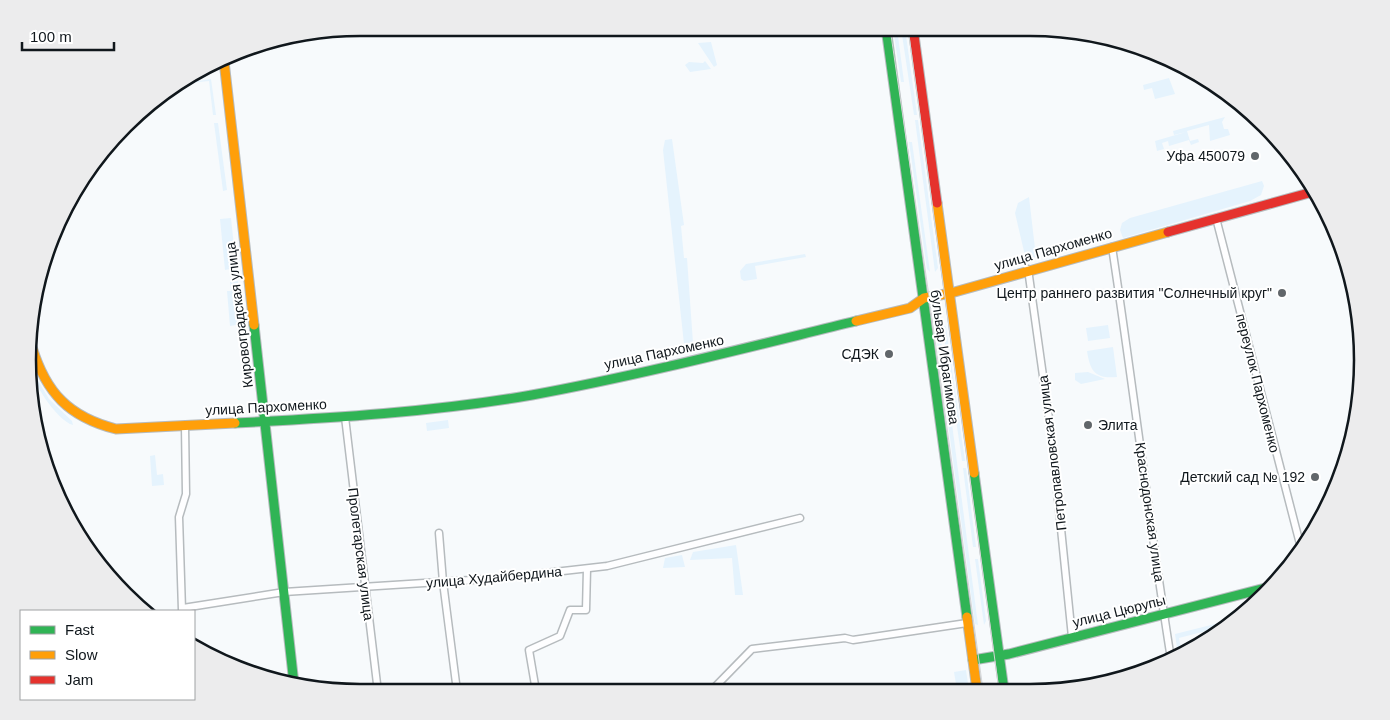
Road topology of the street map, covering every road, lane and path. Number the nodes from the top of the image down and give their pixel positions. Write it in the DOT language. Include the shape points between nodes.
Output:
graph roads {
  1 [pos="887,36"];
  2 [pos="914,36"];
  3 [pos="225,66"];
  4 [pos="1307,193"];
  5 [pos="1216,218"];
  6 [pos="1112,247"];
  7 [pos="1028,269"];
  8 [pos="950,293"];
  9 [pos="924,298"];
  10 [pos="36,365"];
  11 [pos="345,417"];
  12 [pos="265,421"];
  13 [pos="185,426"];
  14 [pos="800,518"];
  15 [pos="439,533"];
  16 [pos="1299,540"];
  17 [pos="588,569"];
  18 [pos="442,582"];
  19 [pos="365,587"];
  20 [pos="1258,590"];
  21 [pos="284,592"];
  22 [pos="182,610"];
  23 [pos="1164,614"];
  24 [pos="967,623"];
  25 [pos="1072,637"];
  26 [pos="1170,652"];
  27 [pos="999,656"];
  28 [pos="972,660"];
  29 [pos="293,677"];
  30 [pos="377,684"];
  31 [pos="456,684"];
  32 [pos="535,684"];
  33 [pos="718,684"];
  34 [pos="976,684"];
  35 [pos="1003,684"];
  1 -- 9 [label="main road, бульвар Ибрагимова"];
  2 -- 8 [label="main road, бульвар Ибрагимова"];
  3 -- 12 [label="main road, Кировоградская улица"];
  4 -- 5 [label="main road, улица Пархоменко"];
  5 -- 6 [label="main road, улица Пархоменко"];
  5 -- 16 [label="street, переулок Пархоменко"];
  6 -- 7 [label="main road, улица Пархоменко"];
  6 -- 23 [label="street, Краснодонская улица"];
  7 -- 8 [label="main road, улица Пархоменко"];
  7 -- 25 [label="street, Петропавловская улица" via="1052,440"];
  8 -- 9 [label="main road, улица Пархоменко"];
  8 -- 27 [label="main road, бульвар Ибрагимова"];
  9 -- 11 [label="main road, улица Пархоменко" via="910,308 701,359 531,394 423,410"];
  9 -- 24 [label="main road, бульвар Ибрагимова"];
  10 -- 13 [label="main road, улица Пархоменко" via="46,386 62,404 100,426 116,429"];
  11 -- 12 [label="main road, улица Пархоменко"];
  11 -- 19 [label="street, Пролетарская улица"];
  12 -- 13 [label="main road, улица Пархоменко"];
  12 -- 21 [label="main road, Кировоградская улица"];
  13 -- 22 [label="street" via="186,494 179,517"];
  14 -- 17 [label="street, улица Худайбердина"];
  15 -- 18 [label="street"];
  17 -- 18 [label="street, улица Худайбердина"];
  17 -- 32 [label="street" via="586,610 570,610 560,636 529,650"];
  18 -- 19 [label="street, улица Худайбердина"];
  18 -- 31 [label="street"];
  19 -- 21 [label="street, улица Худайбердина"];
  19 -- 30 [label="street, Пролетарская улица"];
  20 -- 23 [label="main road, улица Цюрупы"];
  21 -- 22 [label="street, улица Худайбердина"];
  21 -- 29 [label="main road, Кировоградская улица"];
  23 -- 25 [label="main road, улица Цюрупы"];
  23 -- 26 [label="street, Краснодонская улица"];
  24 -- 28 [label="main road, бульвар Ибрагимова"];
  24 -- 33 [label="street" via="853,640 845,638 752,649"];
  25 -- 27 [label="main road, улица Цюрупы"];
  27 -- 28 [label="main road, улица Цюрупы"];
  27 -- 35 [label="main road, бульвар Ибрагимова"];
  28 -- 34 [label="main road, бульвар Ибрагимова"];
}
